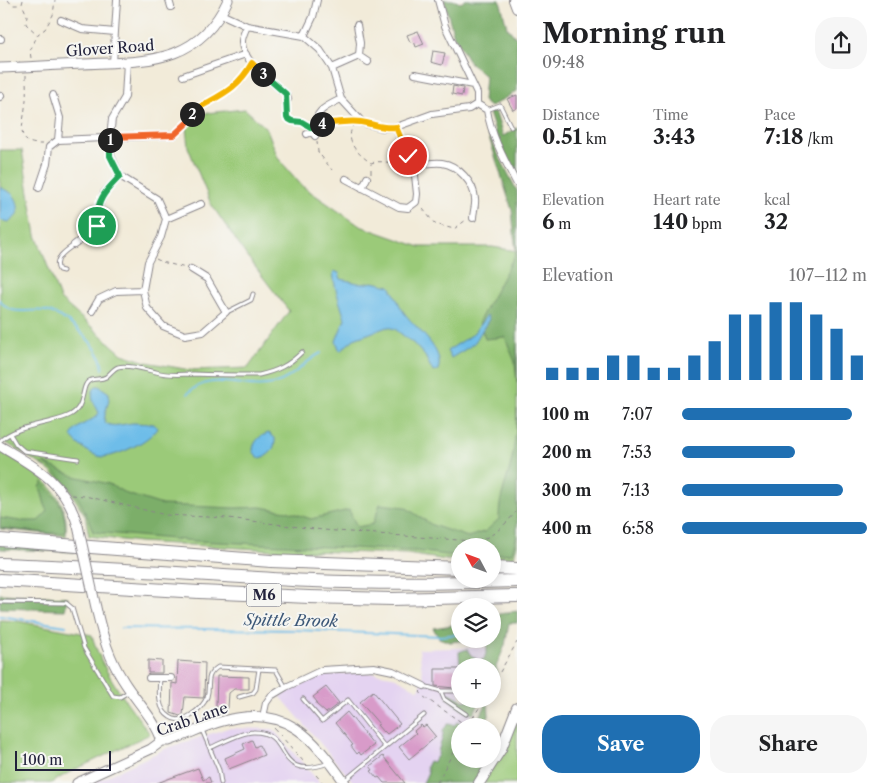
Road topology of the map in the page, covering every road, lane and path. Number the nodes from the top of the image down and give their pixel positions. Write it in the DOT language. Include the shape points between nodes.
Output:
graph roads {
  1 [pos="8,0"];
  2 [pos="23,0"];
  3 [pos="55,0"];
  4 [pos="117,0"];
  5 [pos="228,0"];
  6 [pos="317,0"];
  7 [pos="438,0"];
  8 [pos="514,0"];
  9 [pos="22,4"];
  10 [pos="517,8"];
  11 [pos="221,14"];
  12 [pos="61,20"];
  13 [pos="247,26"];
  14 [pos="357,26"];
  15 [pos="115,32"];
  16 [pos="38,34"];
  17 [pos="304,36"];
  18 [pos="246,54"];
  19 [pos="360,56"];
  20 [pos="127,62"];
  21 [pos="368,62"];
  22 [pos="114,63"];
  23 [pos="252,63"];
  24 [pos="29,67"];
  25 [pos="0,68"];
  26 [pos="332,68"];
  27 [pos="415,74"];
  28 [pos="183,76"];
  29 [pos="473,84"];
  30 [pos="54,95"];
  31 [pos="288,99"];
  32 [pos="341,99"];
  33 [pos="477,104"];
  34 [pos="486,110"];
  35 [pos="358,122"];
  36 [pos="396,127"];
  37 [pos="511,128"];
  38 [pos="312,131"];
  39 [pos="174,135"];
  40 [pos="110,137"];
  41 [pos="56,142"];
  42 [pos="408,156"];
  43 [pos="371,164"];
  44 [pos="414,166"];
  45 [pos="332,170"];
  46 [pos="120,176"];
  47 [pos="367,178"];
  48 [pos="346,179"];
  49 [pos="517,184"];
  50 [pos="40,188"];
  51 [pos="362,188"];
  52 [pos="416,202"];
  53 [pos="201,204"];
  54 [pos="423,208"];
  55 [pos="473,217"];
  56 [pos="166,218"];
  57 [pos="97,226"];
  58 [pos="116,231"];
  59 [pos="74,245"];
  60 [pos="151,256"];
  61 [pos="191,269"];
  62 [pos="63,270"];
  63 [pos="143,290"];
  64 [pos="253,294"];
  65 [pos="92,311"];
  66 [pos="226,312"];
  67 [pos="302,352"];
  68 [pos="10,434"];
  69 [pos="0,441"];
  70 [pos="0,446"];
  71 [pos="78,459"];
  72 [pos="65,495"];
  73 [pos="517,511"];
  74 [pos="0,540"];
  75 [pos="0,563"];
  76 [pos="451,568"];
  77 [pos="501,568"];
  78 [pos="517,569"];
  79 [pos="4,580"];
  80 [pos="517,581"];
  81 [pos="517,596"];
  82 [pos="0,602"];
  83 [pos="517,642"];
  84 [pos="259,669"];
  85 [pos="501,670"];
  86 [pos="149,678"];
  87 [pos="160,678"];
  88 [pos="171,678"];
  89 [pos="424,686"];
  90 [pos="286,687"];
  91 [pos="130,691"];
  92 [pos="441,691"];
  93 [pos="451,691"];
  94 [pos="239,697"];
  95 [pos="304,698"];
  96 [pos="517,708"];
  97 [pos="424,714"];
  98 [pos="466,714"];
  99 [pos="263,717"];
  100 [pos="455,718"];
  101 [pos="273,727"];
  102 [pos="202,728"];
  103 [pos="162,741"];
  104 [pos="384,746"];
  105 [pos="210,748"];
  106 [pos="451,756"];
  107 [pos="329,762"];
  108 [pos="306,763"];
  109 [pos="289,769"];
  110 [pos="315,774"];
  111 [pos="344,782"];
  112 [pos="77,783"];
  113 [pos="220,783"];
  114 [pos="323,783"];
  115 [pos="437,783"];
  116 [pos="479,783"];
  1 -- 9 [label="path" via="12,5"];
  2 -- 9 [label="path"];
  3 -- 16 [label="path" via="53,15"];
  4 -- 15 [label="street"];
  5 -- 11 [label="street, Glover Road"];
  6 -- 17 [label="street"];
  7 -- 29 [label="street" via="445,26"];
  8 -- 10 [label="main road"];
  9 -- 16 [label="path" via="27,15 26,24"];
  11 -- 13 [label="street"];
  11 -- 20 [label="street, Glover Road" via="210,29 180,52 154,60"];
  12 -- 15 [label="street" via="82,29"];
  13 -- 17 [label="street"];
  13 -- 18 [label="street" via="242,41"];
  14 -- 19 [label="street"];
  15 -- 22 [label="street"];
  16 -- 24 [label="path" via="30,51"];
  17 -- 26 [label="street" via="320,50"];
  18 -- 23 [label="street"];
  18 -- 28 [label="street"];
  19 -- 21 [label="street"];
  19 -- 26 [label="street"];
  20 -- 22 [label="street, Glover Road"];
  20 -- 40 [label="street" via="125,96 112,119"];
  22 -- 24 [label="street, Glover Road"];
  23 -- 31 [label="street"];
  23 -- 39 [label="path" via="245,76 226,94 195,110"];
  24 -- 25 [label="street, Glover Road"];
  24 -- 41 [label="path" via="22,136 38,145"];
  26 -- 32 [label="street"];
  27 -- 29 [label="street"];
  29 -- 33 [label="street"];
  30 -- 41 [label="street" via="60,118"];
  31 -- 38 [label="path" via="287,118 302,122"];
  32 -- 35 [label="street"];
  32 -- 38 [label="street" via="323,108 315,117"];
  33 -- 34 [label="street"];
  33 -- 36 [label="street" via="469,109 432,114"];
  34 -- 37 [label="lane" via="500,105"];
  34 -- 49 [label="street" via="497,144"];
  35 -- 36 [label="street" via="382,128"];
  35 -- 38 [label="path" via="337,121"];
  35 -- 43 [label="path" via="350,133 351,142"];
  36 -- 42 [label="street"];
  38 -- 45 [label="path" via="318,152"];
  39 -- 40 [label="street"];
  40 -- 41 [label="street"];
  40 -- 46 [label="street" via="110,156"];
  41 -- 50 [label="street" via="49,147"];
  42 -- 43 [label="path" via="396,163"];
  42 -- 44 [label="street"];
  43 -- 47 [label="path"];
  44 -- 52 [label="street"];
  44 -- 55 [label="street" via="442,164 458,172 474,190"];
  46 -- 56 [label="street" via="157,199"];
  46 -- 57 [label="street" via="104,193 98,209"];
  47 -- 51 [label="street"];
  48 -- 51 [label="street"];
  51 -- 52 [label="street" via="399,207 408,208"];
  52 -- 54 [label="street"];
  53 -- 56 [label="street"];
  54 -- 55 [label="path" via="435,224 454,229"];
  56 -- 60 [label="street" via="161,238"];
  57 -- 58 [label="lane"];
  57 -- 59 [label="street"];
  59 -- 62 [label="lane" via="57,263 57,268"];
  60 -- 61 [label="path"];
  60 -- 63 [label="street"];
  61 -- 66 [label="street" via="207,279"];
  63 -- 65 [label="street" via="116,291 99,299"];
  63 -- 66 [label="street" via="147,308 164,326 185,335 203,332"];
  64 -- 66 [label="lane" via="251,300"];
  67 -- 68 [label="lane" via="286,366 259,375 167,374 118,367 102,379 87,382 81,406 69,416"];
  68 -- 69 [label="lane"];
  68 -- 71 [label="lane" via="24,450"];
  70 -- 72 [label="street" via="46,475"];
  72 -- 73 [label="path" via="85,496 166,515 472,541 492,535"];
  72 -- 91 [label="street, bridge" via="78,526 105,646"];
  74 -- 76 [label="highway" via="271,562"];
  75 -- 80 [label="highway, M6" via="313,581"];
  77 -- 78 [label="highway"];
  79 -- 81 [label="highway, M6" via="327,597"];
  82 -- 91 [label="lane" via="66,603 72,608 84,648 114,696 120,697"];
  83 -- 85 [label="path"];
  84 -- 87 [label="lane, Crab Lane" via="218,666 210,675 207,698 182,720 172,719 163,712"];
  84 -- 90 [label="lane, Crab Lane" via="276,670"];
  84 -- 94 [label="lane" via="253,693"];
  86 -- 87 [label="street"];
  87 -- 88 [label="street"];
  89 -- 90 [label="street" via="393,671 365,667 322,670"];
  89 -- 92 [label="lane"];
  89 -- 100 [label="path" via="420,692 424,697"];
  90 -- 99 [label="street" via="268,698"];
  91 -- 103 [label="street"];
  92 -- 93 [label="lane"];
  92 -- 98 [label="lane" via="444,699"];
  95 -- 104 [label="lane" via="322,720 348,700"];
  96 -- 116 [label="main road" via="501,749"];
  97 -- 104 [label="lane"];
  99 -- 102 [label="street, Crab Lane" via="233,718"];
  99 -- 107 [label="street, Crab Lane" via="297,728 314,742"];
  101 -- 108 [label="path"];
  102 -- 103 [label="street, Crab Lane"];
  102 -- 105 [label="lane"];
  103 -- 112 [label="street, Crab Lane" via="152,749"];
  104 -- 111 [label="lane"];
  105 -- 109 [label="lane" via="248,732 256,732 272,740"];
  105 -- 113 [label="lane" via="221,776"];
  106 -- 115 [label="path"];
  107 -- 110 [label="lane"];
  107 -- 111 [label="street, Crab Lane"];
  110 -- 114 [label="path"];
}
